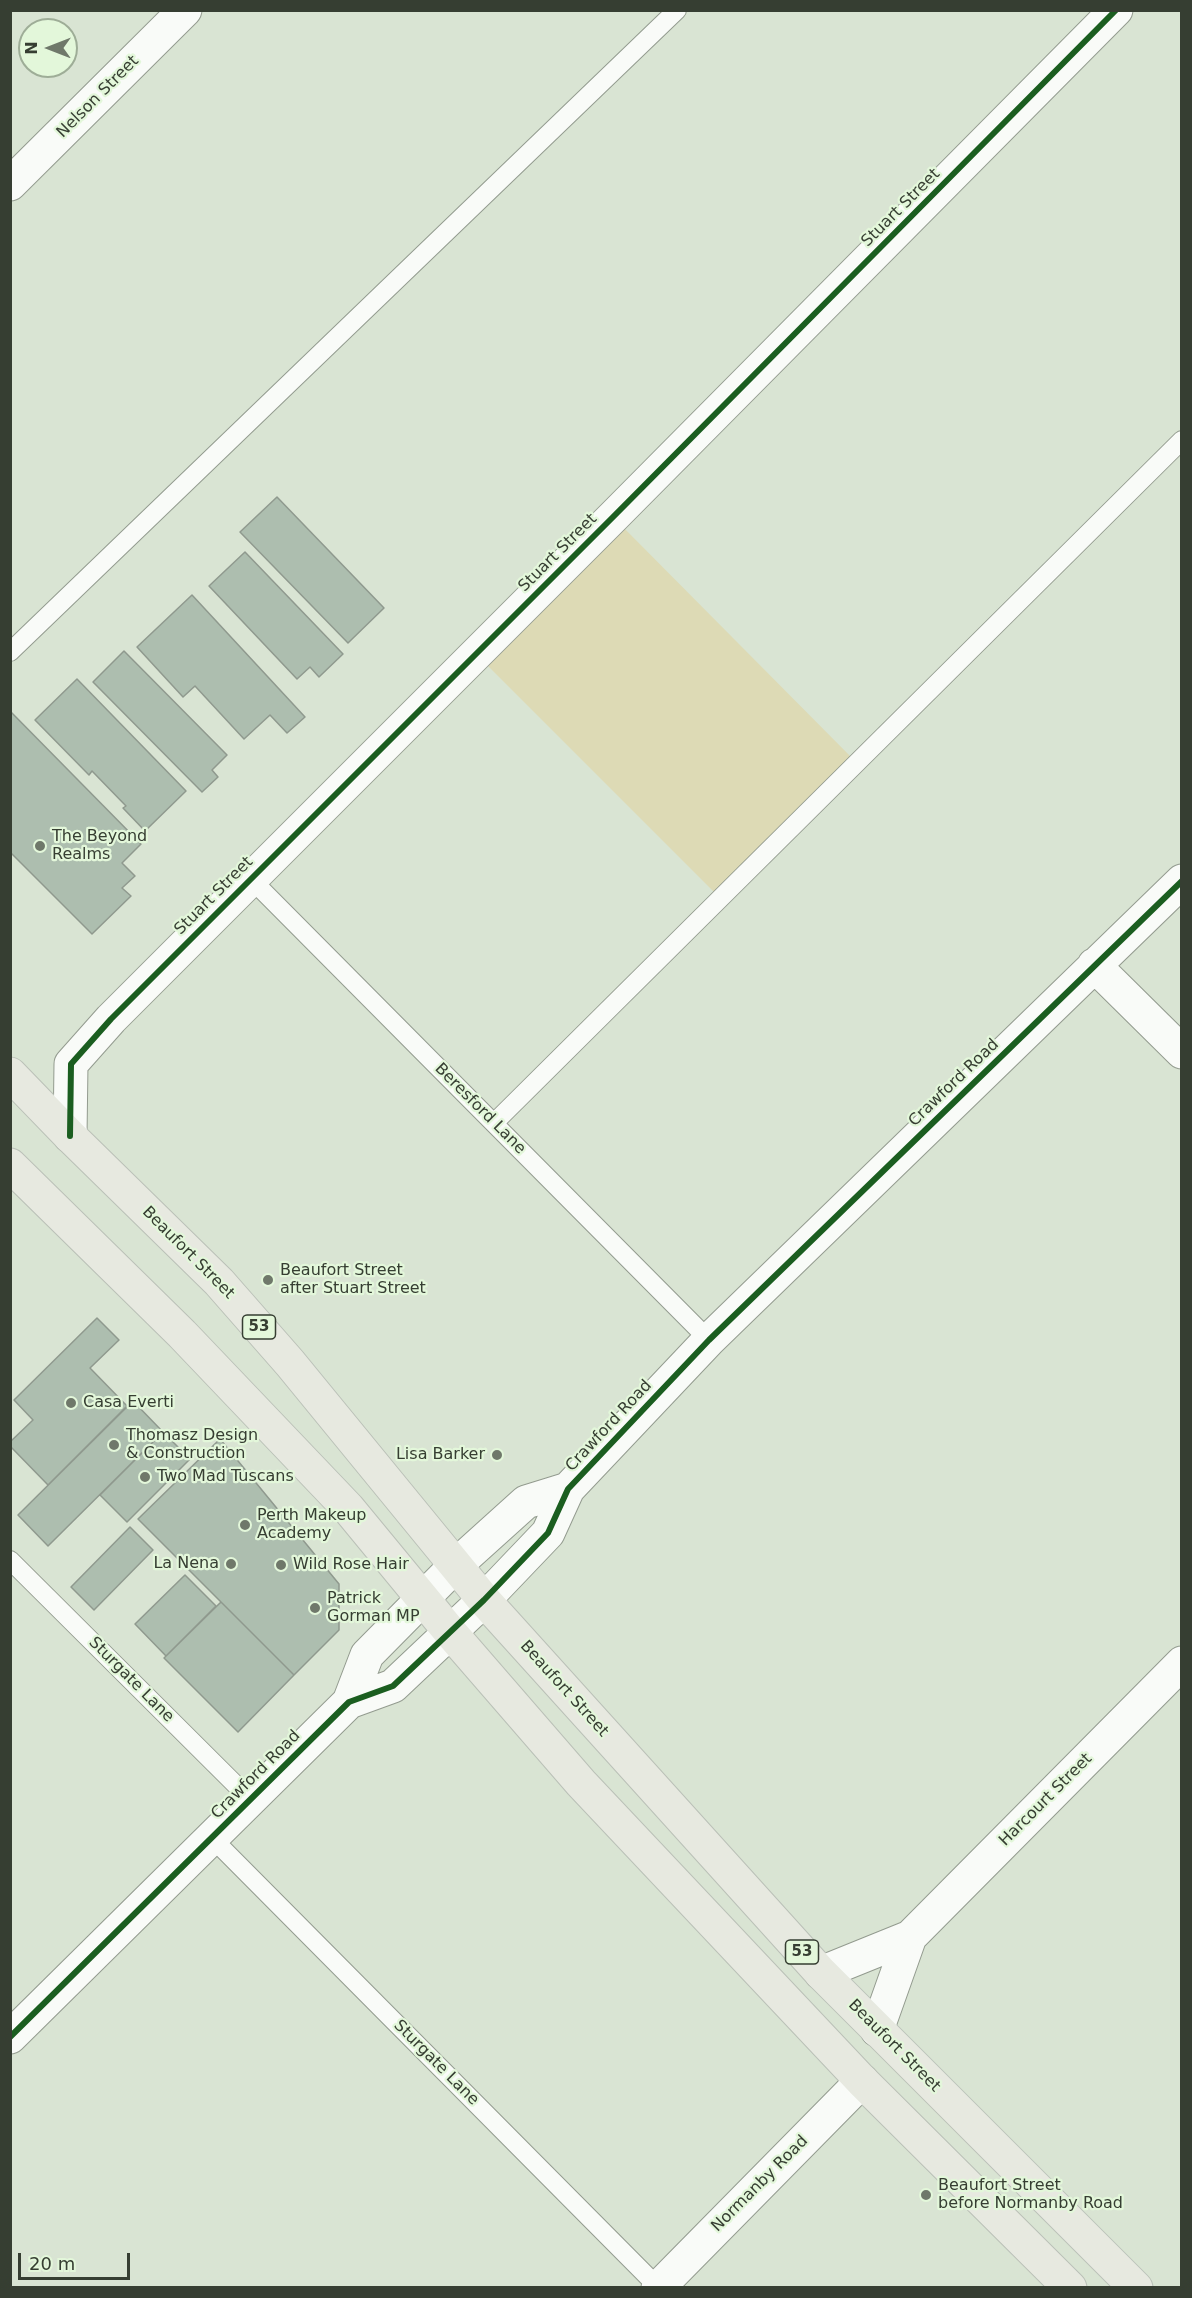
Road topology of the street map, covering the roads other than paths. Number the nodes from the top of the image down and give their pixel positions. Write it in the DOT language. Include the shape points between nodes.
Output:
graph roads {
  1 [pos="185,10"];
  2 [pos="677,10"];
  3 [pos="1116,10"];
  4 [pos="10,184"];
  5 [pos="1182,440"];
  6 [pos="10,652"];
  7 [pos="250,878"];
  8 [pos="1182,880"];
  9 [pos="1094,965"];
  10 [pos="1182,1052"];
  11 [pos="10,1074"];
  12 [pos="494,1123"];
  13 [pos="70,1136"];
  14 [pos="10,1165"];
  15 [pos="709,1340"];
  16 [pos="568,1490"];
  17 [pos="10,1560"];
  18 [pos="455,1566"];
  19 [pos="423,1599"];
  20 [pos="484,1600"];
  21 [pos="451,1633"];
  22 [pos="1182,1663"];
  23 [pos="349,1702"];
  24 [pos="251,1800"];
  25 [pos="212,1838"];
  26 [pos="910,1936"];
  27 [pos="821,1973"];
  28 [pos="877,2030"];
  29 [pos="10,2037"];
  30 [pos="862,2081"];
  31 [pos="658,2287"];
  32 [pos="1070,2288"];
  33 [pos="1136,2288"];
  1 -- 4 [label="street, Nelson Street"];
  2 -- 6 [label="lane"];
  3 -- 7 [label="street, Stuart Street"];
  5 -- 12 [label="lane"];
  7 -- 12 [label="lane, Beresford Lane"];
  7 -- 13 [label="street, Stuart Street" via="71,1064"];
  8 -- 9 [label="street, Crawford Road"];
  9 -- 10 [label="street"];
  9 -- 15 [label="street, Crawford Road"];
  11 -- 13 [label="main road, Beaufort Street / 53"];
  12 -- 15 [label="lane, Beresford Lane"];
  13 -- 18 [label="main road, Beaufort Street / 53" via="219,1282"];
  14 -- 19 [label="main road, 53" via="182,1334 348,1508"];
  15 -- 16 [label="street, Crawford Road"];
  16 -- 18 [label="street, Crawford Road" via="526,1502"];
  16 -- 20 [label="street, Crawford Road" via="548,1533"];
  17 -- 24 [label="lane, Sturgate Lane"];
  18 -- 19 [label="street, Crawford Road"];
  18 -- 20 [label="main road, Beaufort Street / 53"];
  19 -- 21 [label="main road, 53"];
  19 -- 23 [label="street, Crawford Road" via="367,1655"];
  20 -- 21 [label="street, Crawford Road"];
  20 -- 27 [label="main road, Beaufort Street / 53"];
  21 -- 23 [label="street, Crawford Road" via="393,1686"];
  21 -- 30 [label="main road, 53" via="581,1783"];
  22 -- 26 [label="street, Harcourt Street"];
  23 -- 24 [label="street, Crawford Road"];
  24 -- 25 [label="street, Crawford Road"];
  25 -- 29 [label="street, Crawford Road"];
  25 -- 31 [label="lane, Sturgate Lane"];
  26 -- 27 [label="street, Harcourt Street"];
  26 -- 28 [label="street, Harcourt Street"];
  27 -- 28 [label="main road, Beaufort Street / 53"];
  28 -- 33 [label="main road, Beaufort Street / 53"];
  30 -- 31 [label="street, Normanby Road"];
  30 -- 32 [label="main road, 53"];
}
